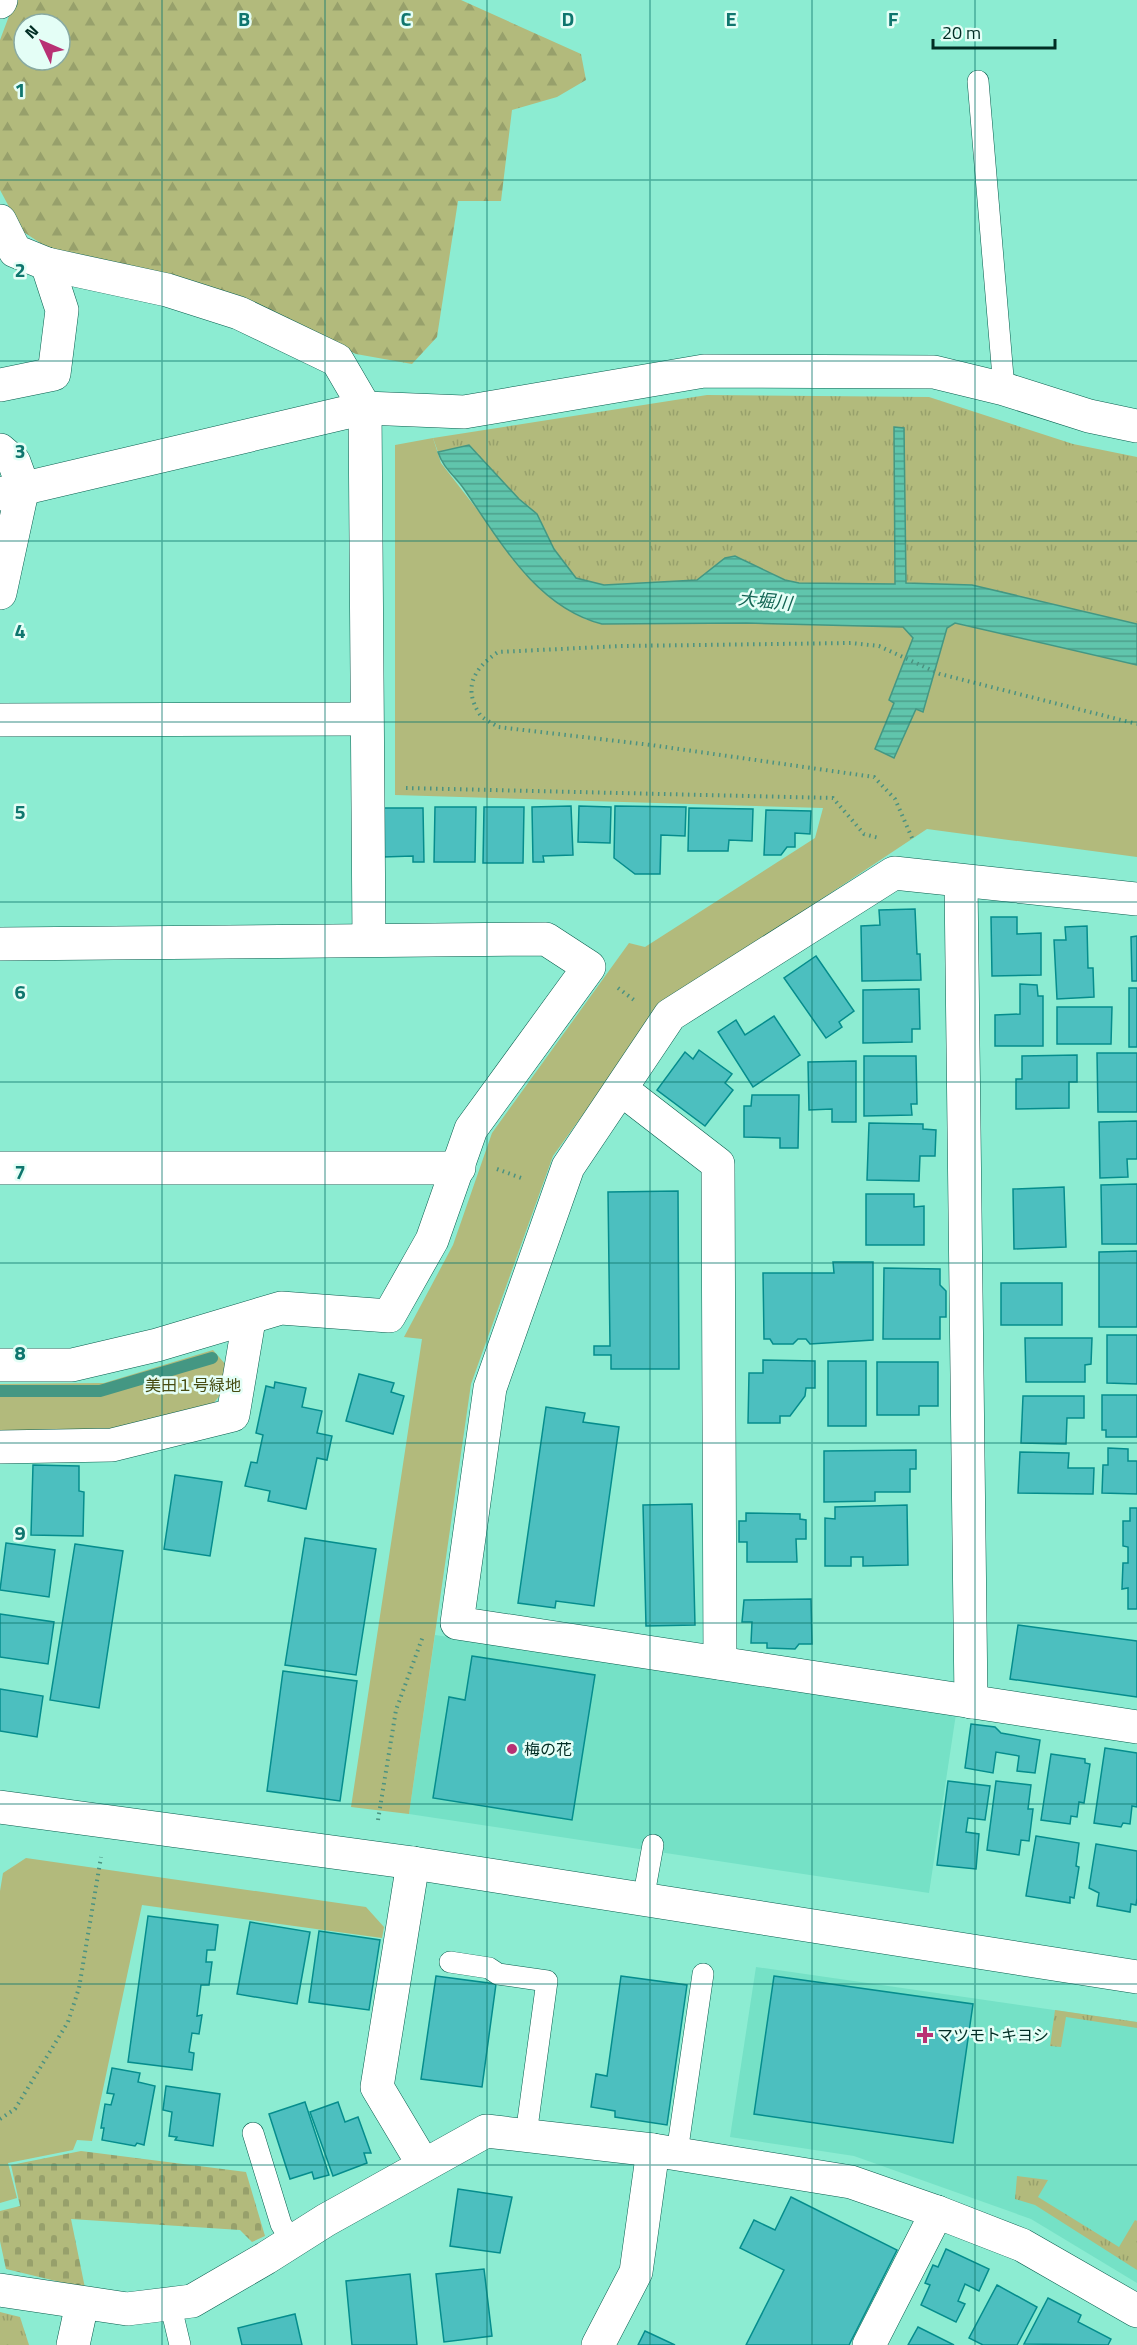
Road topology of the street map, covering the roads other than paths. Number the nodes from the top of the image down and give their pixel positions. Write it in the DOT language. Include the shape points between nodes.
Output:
graph roads {
  1 [pos="978,81"];
  2 [pos="0,221"];
  3 [pos="8,255"];
  4 [pos="47,264"];
  5 [pos="0,385"];
  6 [pos="1004,388"];
  7 [pos="365,408"];
  8 [pos="1137,426"];
  9 [pos="0,450"];
  10 [pos="11,490"];
  11 [pos="0,593"];
  12 [pos="0,720"];
  13 [pos="366,720"];
  14 [pos="962,881"];
  15 [pos="1137,899"];
  16 [pos="369,940"];
  17 [pos="0,944"];
  18 [pos="621,1089"];
  19 [pos="0,1168"];
  20 [pos="459,1168"];
  21 [pos="249,1320"];
  22 [pos="0,1365"];
  23 [pos="0,1447"];
  24 [pos="720,1664"];
  25 [pos="971,1702"];
  26 [pos="1137,1726"];
  27 [pos="0,1807"];
  28 [pos="652,1845"];
  29 [pos="413,1863"];
  30 [pos="644,1900"];
  31 [pos="450,1962"];
  32 [pos="703,1974"];
  33 [pos="1137,1977"];
  34 [pos="253,2133"];
  35 [pos="526,2135"];
  36 [pos="665,2151"];
  37 [pos="423,2164"];
  38 [pos="938,2211"];
  39 [pos="292,2241"];
  40 [pos="0,2290"];
  41 [pos="170,2303"];
  42 [pos="82,2304"];
  43 [pos="1137,2311"];
  44 [pos="73,2345"];
  45 [pos="180,2345"];
  46 [pos="598,2345"];
  47 [pos="869,2345"];
  1 -- 6 [label="lane"];
  2 -- 3 [label="street"];
  3 -- 4 [label="street"];
  4 -- 5 [label="street" via="62,310 54,374"];
  4 -- 7 [label="street" via="167,290 238,313 337,360"];
  6 -- 7 [label="street" via="934,372 704,371 464,412"];
  6 -- 8 [label="street" via="1089,416"];
  7 -- 10 [label="street"];
  7 -- 13 [label="street"];
  9 -- 10 [label="street" via="14,462"];
  10 -- 11 [label="street"];
  12 -- 13 [label="street"];
  13 -- 16 [label="street"];
  14 -- 15 [label="street"];
  14 -- 18 [label="street" via="894,873 670,1016"];
  14 -- 25 [label="street"];
  16 -- 17 [label="street"];
  16 -- 20 [label="street" via="546,939 589,967 471,1129"];
  18 -- 24 [label="street" via="718,1164"];
  18 -- 24 [label="street" via="568,1167 490,1388 457,1623"];
  19 -- 20 [label="street"];
  20 -- 21 [label="street" via="432,1240 389,1316 281,1308"];
  21 -- 22 [label="street" via="72,1365"];
  21 -- 23 [label="street" via="233,1415 112,1445"];
  24 -- 25 [label="street"];
  25 -- 26 [label="street"];
  27 -- 29 [label="street"];
  28 -- 30 [label="lane"];
  29 -- 30 [label="street"];
  29 -- 37 [label="street" via="377,2087"];
  30 -- 33 [label="street"];
  31 -- 35 [label="lane" via="547,1981"];
  32 -- 36 [label="lane"];
  34 -- 39 [label="lane" via="281,2224"];
  35 -- 36 [label="street"];
  35 -- 37 [label="street" via="486,2131"];
  36 -- 38 [label="street" via="851,2182"];
  36 -- 46 [label="street" via="636,2272"];
  37 -- 39 [label="street"];
  38 -- 43 [label="street" via="1022,2246"];
  38 -- 47 [label="street"];
  39 -- 41 [label="street" via="192,2301"];
  40 -- 42 [label="street"];
  41 -- 42 [label="street" via="127,2309"];
  41 -- 45 [label="lane"];
  42 -- 44 [label="street"];
}
